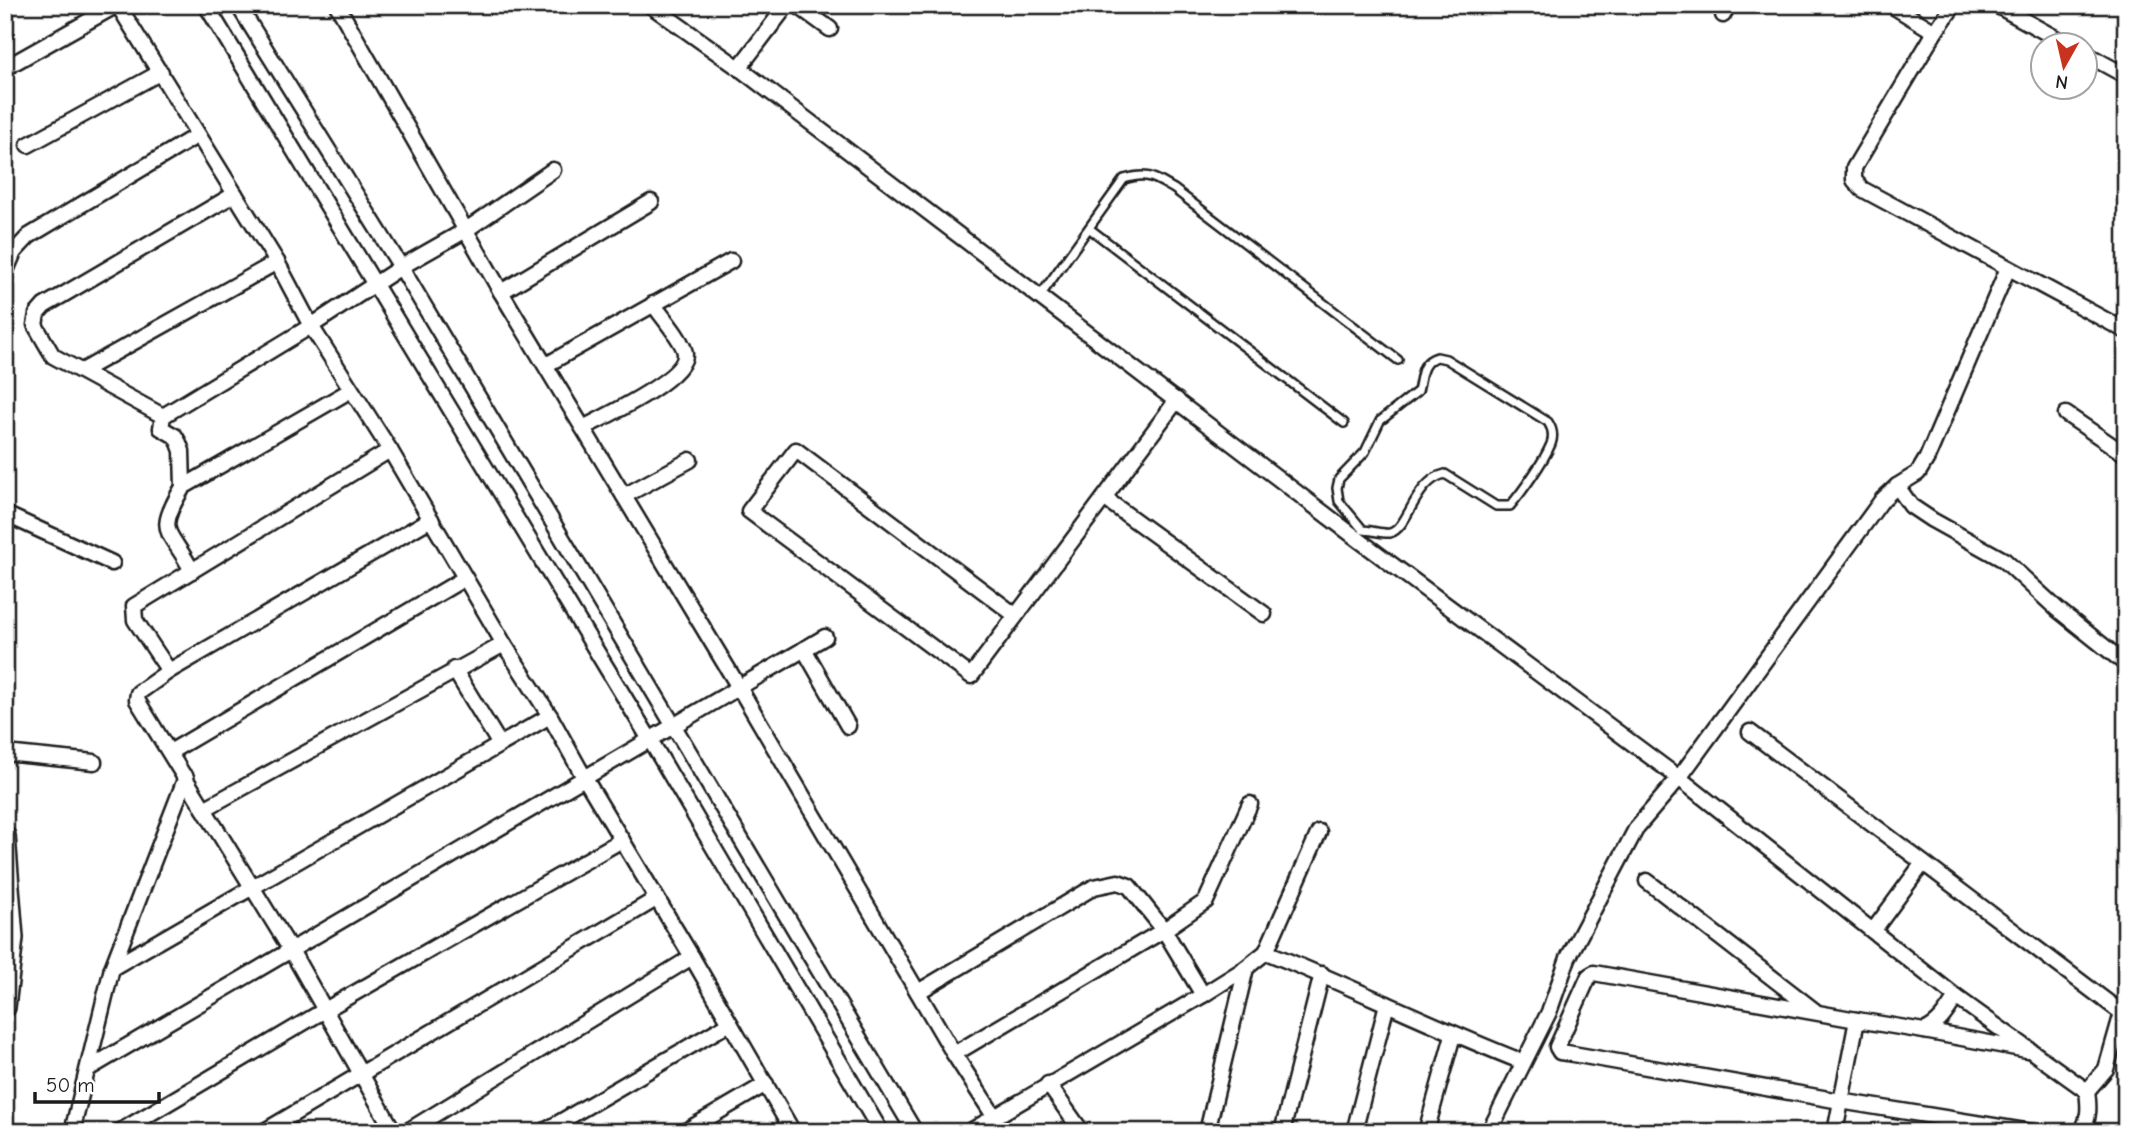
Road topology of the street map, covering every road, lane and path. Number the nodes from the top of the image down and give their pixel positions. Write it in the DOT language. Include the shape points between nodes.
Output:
graph roads {
  1 [pos="118,5"];
  2 [pos="206,5"];
  3 [pos="238,5"];
  4 [pos="337,5"];
  5 [pos="650,5"];
  6 [pos="787,5"];
  7 [pos="797,5"];
  8 [pos="1891,5"];
  9 [pos="1954,5"];
  10 [pos="1996,5"];
  11 [pos="830,29"];
  12 [pos="1935,32"];
  13 [pos="2045,32"];
  14 [pos="2100,62"];
  15 [pos="5,68"];
  16 [pos="739,68"];
  17 [pos="161,72"];
  18 [pos="2126,76"];
  19 [pos="198,135"];
  20 [pos="28,145"];
  21 [pos="553,170"];
  22 [pos="235,194"];
  23 [pos="652,202"];
  24 [pos="1090,229"];
  25 [pos="466,230"];
  26 [pos="731,261"];
  27 [pos="276,262"];
  28 [pos="401,267"];
  29 [pos="2008,268"];
  30 [pos="5,273"];
  31 [pos="376,285"];
  32 [pos="501,292"];
  33 [pos="1040,296"];
  34 [pos="653,304"];
  35 [pos="312,326"];
  36 [pos="2126,331"];
  37 [pos="1398,360"];
  38 [pos="546,365"];
  39 [pos="82,371"];
  40 [pos="351,390"];
  41 [pos="1177,400"];
  42 [pos="2066,414"];
  43 [pos="163,416"];
  44 [pos="1344,423"];
  45 [pos="583,428"];
  46 [pos="390,450"];
  47 [pos="2126,455"];
  48 [pos="690,460"];
  49 [pos="1897,486"];
  50 [pos="183,487"];
  51 [pos="624,496"];
  52 [pos="1104,498"];
  53 [pos="5,514"];
  54 [pos="431,519"];
  55 [pos="1361,535"];
  56 [pos="112,563"];
  57 [pos="192,571"];
  58 [pos="465,579"];
  59 [pos="1264,614"];
  60 [pos="1015,615"];
  61 [pos="825,637"];
  62 [pos="504,644"];
  63 [pos="804,649"];
  64 [pos="2126,664"];
  65 [pos="454,670"];
  66 [pos="169,671"];
  67 [pos="740,689"];
  68 [pos="550,716"];
  69 [pos="672,725"];
  70 [pos="848,726"];
  71 [pos="1750,732"];
  72 [pos="649,738"];
  73 [pos="499,743"];
  74 [pos="170,752"];
  75 [pos="5,753"];
  76 [pos="94,762"];
  77 [pos="186,776"];
  78 [pos="583,777"];
  79 [pos="1679,778"];
  80 [pos="1250,804"];
  81 [pos="204,810"];
  82 [pos="1320,832"];
  83 [pos="5,836"];
  84 [pos="622,840"];
  85 [pos="1923,863"];
  86 [pos="1647,881"];
  87 [pos="251,886"];
  88 [pos="656,900"];
  89 [pos="1164,930"];
  90 [pos="1873,931"];
  91 [pos="292,952"];
  92 [pos="1266,952"];
  93 [pos="692,957"];
  94 [pos="112,968"];
  95 [pos="1246,968"];
  96 [pos="8,974"];
  97 [pos="1322,974"];
  98 [pos="918,992"];
  99 [pos="1203,995"];
  100 [pos="1956,997"];
  101 [pos="1387,1004"];
  102 [pos="2124,1006"];
  103 [pos="5,1007"];
  104 [pos="325,1010"];
  105 [pos="1818,1013"];
  106 [pos="1857,1020"];
  107 [pos="730,1023"];
  108 [pos="1924,1031"];
  109 [pos="1453,1035"];
  110 [pos="2032,1051"];
  111 [pos="954,1054"];
  112 [pos="1523,1062"];
  113 [pos="88,1069"];
  114 [pos="362,1074"];
  115 [pos="766,1084"];
  116 [pos="1048,1084"];
  117 [pos="2087,1091"];
  118 [pos="1840,1101"];
  119 [pos="993,1116"];
  120 [pos="72,1132"];
  121 [pos="119,1132"];
  122 [pos="263,1132"];
  123 [pos="394,1132"];
  124 [pos="406,1132"];
  125 [pos="543,1132"];
  126 [pos="684,1132"];
  127 [pos="793,1132"];
  128 [pos="881,1132"];
  129 [pos="915,1132"];
  130 [pos="969,1132"];
  131 [pos="1082,1132"];
  132 [pos="1207,1132"];
  133 [pos="1282,1132"];
  134 [pos="1354,1132"];
  135 [pos="1426,1132"];
  136 [pos="1489,1132"];
  137 [pos="1835,1132"];
  138 [pos="2031,1132"];
  139 [pos="2081,1132"];
  1 -- 15 [label="street"];
  1 -- 17 [label="street"];
  2 -- 31 [label="street"];
  3 -- 28 [label="street"];
  4 -- 25 [label="street"];
  5 -- 16 [label="street"];
  6 -- 16 [label="street"];
  7 -- 11 [label="street"];
  8 -- 12 [label="street"];
  9 -- 12 [label="street"];
  10 -- 13 [label="street"];
  12 -- 29 [label="street" via="1854,168 1854,180"];
  14 -- 18 [label="street"];
  16 -- 33 [label="street"];
  17 -- 19 [label="street"];
  17 -- 20 [label="street"];
  19 -- 22 [label="street"];
  19 -- 30 [label="street" via="29,236"];
  21 -- 25 [label="street"];
  22 -- 27 [label="street"];
  22 -- 39 [label="street" via="40,310 35,326 48,350"];
  23 -- 32 [label="street"];
  24 -- 33 [label="lane"];
  24 -- 37 [label="lane" via="1124,179 1150,175"];
  24 -- 44 [label="lane"];
  25 -- 28 [label="street"];
  25 -- 32 [label="street"];
  26 -- 34 [label="street"];
  27 -- 35 [label="street"];
  27 -- 39 [label="street"];
  28 -- 31 [label="street"];
  28 -- 69 [label="street"];
  29 -- 36 [label="street"];
  29 -- 49 [label="street" via="1927,457 1918,473"];
  31 -- 35 [label="street"];
  31 -- 72 [label="street"];
  32 -- 38 [label="street"];
  33 -- 41 [label="street"];
  34 -- 38 [label="street"];
  34 -- 45 [label="street" via="685,349 683,364 662,383"];
  35 -- 40 [label="street"];
  35 -- 43 [label="street"];
  38 -- 45 [label="street"];
  39 -- 43 [label="street"];
  40 -- 46 [label="street"];
  40 -- 50 [label="street"];
  41 -- 52 [label="street"];
  41 -- 55 [label="street"];
  42 -- 47 [label="street"];
  43 -- 50 [label="street" via="161,428 175,436 182,452"];
  45 -- 51 [label="street"];
  46 -- 54 [label="street"];
  46 -- 57 [label="street"];
  48 -- 51 [label="street"];
  49 -- 64 [label="street" via="1912,506 1932,520 2004,559"];
  49 -- 79 [label="street" via="1876,508"];
  50 -- 57 [label="street" via="167,525"];
  51 -- 67 [label="street"];
  52 -- 59 [label="street"];
  52 -- 60 [label="street"];
  53 -- 56 [label="street"];
  54 -- 58 [label="street"];
  54 -- 66 [label="street"];
  55 -- 55 [label="lane" via="1398,528 1422,490 1445,474 1496,506 1510,506 1552,442 1551,426 1446,359 1430,359 1420,373 1418,391 1380,421 1365,452 1339,480 1339,501"];
  55 -- 79 [label="street"];
  57 -- 66 [label="street" via="134,606 135,620"];
  58 -- 62 [label="street"];
  58 -- 74 [label="street"];
  60 -- 60 [label="street" via="971,676 749,511 796,450"];
  61 -- 63 [label="street"];
  62 -- 65 [label="street"];
  62 -- 68 [label="street"];
  63 -- 67 [label="street"];
  63 -- 70 [label="street"];
  65 -- 73 [label="street"];
  65 -- 81 [label="street"];
  66 -- 74 [label="street" via="138,692 137,700"];
  67 -- 69 [label="street"];
  67 -- 98 [label="street"];
  68 -- 73 [label="street"];
  68 -- 78 [label="street"];
  69 -- 72 [label="street"];
  69 -- 129 [label="street"];
  71 -- 85 [label="street"];
  72 -- 78 [label="street"];
  72 -- 128 [label="street"];
  73 -- 87 [label="street"];
  74 -- 77 [label="street"];
  75 -- 76 [label="street"];
  77 -- 81 [label="street"];
  77 -- 94 [label="street"];
  78 -- 84 [label="street"];
  78 -- 91 [label="street"];
  79 -- 90 [label="street"];
  79 -- 112 [label="street" via="1637,827 1568,958 1553,1004"];
  80 -- 89 [label="street" via="1206,901"];
  81 -- 87 [label="street"];
  82 -- 92 [label="street"];
  83 -- 96 [label="main road" via="13,909"];
  84 -- 88 [label="street"];
  84 -- 104 [label="street"];
  85 -- 90 [label="street"];
  85 -- 102 [label="street"];
  86 -- 105 [label="street"];
  87 -- 91 [label="street"];
  87 -- 94 [label="street"];
  88 -- 93 [label="street"];
  88 -- 114 [label="street"];
  89 -- 98 [label="street" via="1129,886 1118,882 1094,887"];
  89 -- 99 [label="street"];
  89 -- 111 [label="street"];
  90 -- 100 [label="street"];
  91 -- 104 [label="street"];
  91 -- 113 [label="street"];
  92 -- 95 [label="street"];
  92 -- 97 [label="street"];
  93 -- 107 [label="street"];
  93 -- 124 [label="street"];
  94 -- 113 [label="street"];
  95 -- 99 [label="street"];
  95 -- 132 [label="street"];
  96 -- 103 [label="main road"];
  97 -- 101 [label="street"];
  97 -- 133 [label="street"];
  98 -- 111 [label="street"];
  99 -- 116 [label="street"];
  100 -- 108 [label="street" via="1934,1027"];
  100 -- 110 [label="street"];
  101 -- 109 [label="street"];
  101 -- 134 [label="street"];
  102 -- 117 [label="street" via="2106,1069"];
  104 -- 114 [label="street"];
  104 -- 121 [label="street"];
  105 -- 106 [label="street"];
  105 -- 118 [label="street" via="1594,973 1558,1047 1560,1052"];
  106 -- 108 [label="street"];
  106 -- 118 [label="street"];
  107 -- 115 [label="street"];
  107 -- 125 [label="street"];
  108 -- 110 [label="street"];
  109 -- 112 [label="street"];
  109 -- 135 [label="street"];
  110 -- 117 [label="street"];
  111 -- 119 [label="street"];
  112 -- 136 [label="street"];
  113 -- 120 [label="street"];
  114 -- 122 [label="street"];
  114 -- 123 [label="street"];
  115 -- 126 [label="street"];
  115 -- 127 [label="street"];
  116 -- 119 [label="street"];
  116 -- 131 [label="street"];
  117 -- 139 [label="street" via="2088,1113"];
  118 -- 137 [label="street"];
  118 -- 138 [label="street"];
  119 -- 130 [label="street"];
}
